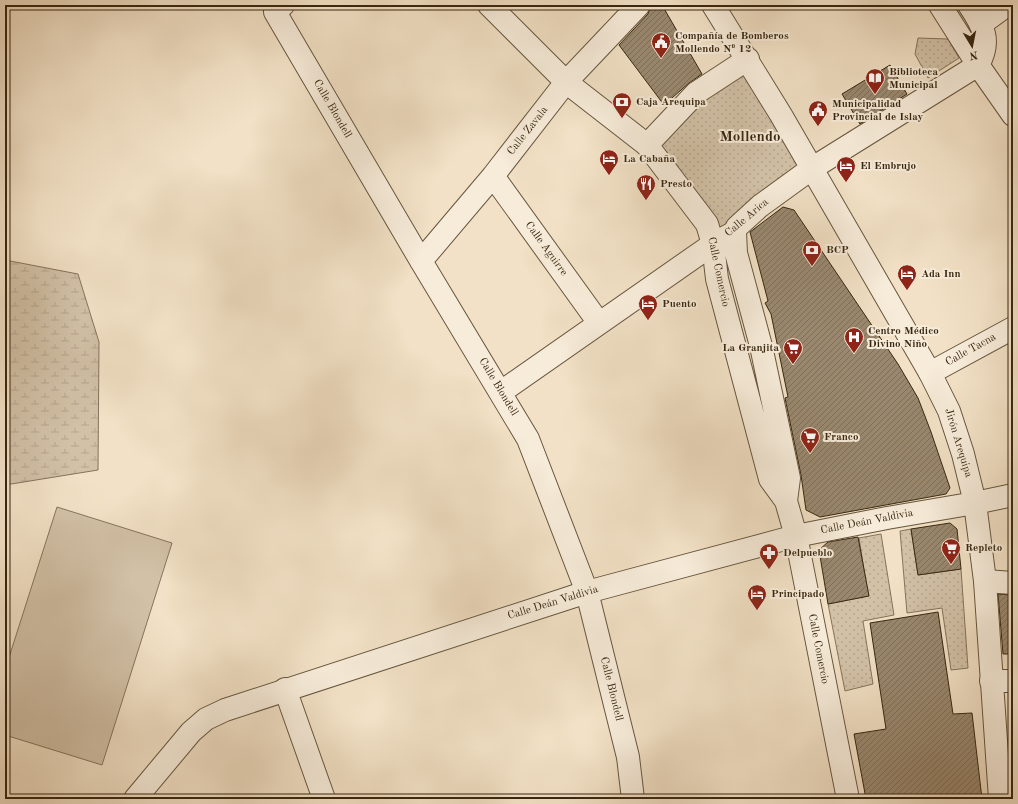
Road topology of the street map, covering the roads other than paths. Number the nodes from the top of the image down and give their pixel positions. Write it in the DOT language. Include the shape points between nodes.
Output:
graph roads {
  1 [pos="489,5"];
  2 [pos="639,5"];
  3 [pos="713,5"];
  4 [pos="940,5"];
  5 [pos="969,5"];
  6 [pos="1007,5"];
  7 [pos="279,9"];
  8 [pos="981,24"];
  9 [pos="748,59"];
  10 [pos="978,65"];
  11 [pos="566,82"];
  12 [pos="1013,115"];
  13 [pos="647,145"];
  14 [pos="811,169"];
  15 [pos="493,176"];
  16 [pos="735,232"];
  17 [pos="713,244"];
  18 [pos="421,261"];
  19 [pos="599,323"];
  20 [pos="1013,328"];
  21 [pos="930,373"];
  22 [pos="501,392"];
  23 [pos="1013,495"];
  24 [pos="786,501"];
  25 [pos="975,503"];
  26 [pos="796,536"];
  27 [pos="984,581"];
  28 [pos="1013,583"];
  29 [pos="586,592"];
  30 [pos="991,681"];
  31 [pos="1013,681"];
  32 [pos="285,689"];
  33 [pos="135,799"];
  34 [pos="324,799"];
  35 [pos="634,799"];
  36 [pos="848,799"];
  37 [pos="1000,799"];
  1 -- 11 [label="street, Calle Comercio"];
  2 -- 11 [label="street, Calle Zavala"];
  3 -- 9 [label="street, Jirón Arequipa"];
  4 -- 10 [label="street"];
  5 -- 8 [label="street"];
  6 -- 8 [label="street"];
  7 -- 18 [label="street, Calle Blondell"];
  8 -- 10 [label="street" via="985,42 984,54"];
  9 -- 13 [label="street" via="696,93"];
  9 -- 14 [label="street, Jirón Arequipa"];
  10 -- 12 [label="street"];
  10 -- 14 [label="street, Calle Arica"];
  11 -- 13 [label="street, Calle Comercio"];
  11 -- 15 [label="street, Calle Zavala"];
  13 -- 17 [label="street, Calle Comercio" via="707,224"];
  14 -- 16 [label="street, Calle Arica" via="760,206 737,227"];
  14 -- 21 [label="street, Jirón Arequipa"];
  15 -- 18 [label="street, Calle Zavala"];
  15 -- 19 [label="street, Calle Aguirre"];
  16 -- 17 [label="street, Calle Arica"];
  16 -- 24 [label="street, Calle Comercio" via="736,253 761,346 789,478"];
  17 -- 19 [label="street, Calle Arica"];
  17 -- 24 [label="street, Calle Comercio" via="717,279 770,479"];
  18 -- 22 [label="street, Calle Blondell"];
  19 -- 22 [label="street, Calle Arica"];
  20 -- 21 [label="street, Calle Tacna"];
  21 -- 25 [label="street, Jirón Arequipa" via="949,411"];
  22 -- 29 [label="street, Calle Blondell" via="528,439"];
  23 -- 25 [label="street, Calle Deán Valdivia"];
  24 -- 26 [label="street, Calle Comercio"];
  25 -- 26 [label="street, Calle Deán Valdivia"];
  25 -- 27 [label="street, Jirón Arequipa"];
  26 -- 29 [label="street, Calle Deán Valdivia"];
  26 -- 36 [label="street, Calle Comercio"];
  27 -- 28 [label="street"];
  27 -- 30 [label="street, Jirón Arequipa"];
  29 -- 32 [label="street, Calle Deán Valdivia"];
  29 -- 35 [label="street, Calle Blondell" via="628,757"];
  30 -- 31 [label="street"];
  30 -- 37 [label="street, Jirón Arequipa"];
  32 -- 33 [label="street, Calle Deán Valdivia" via="206,719 191,732"];
  32 -- 34 [label="street"];
}
